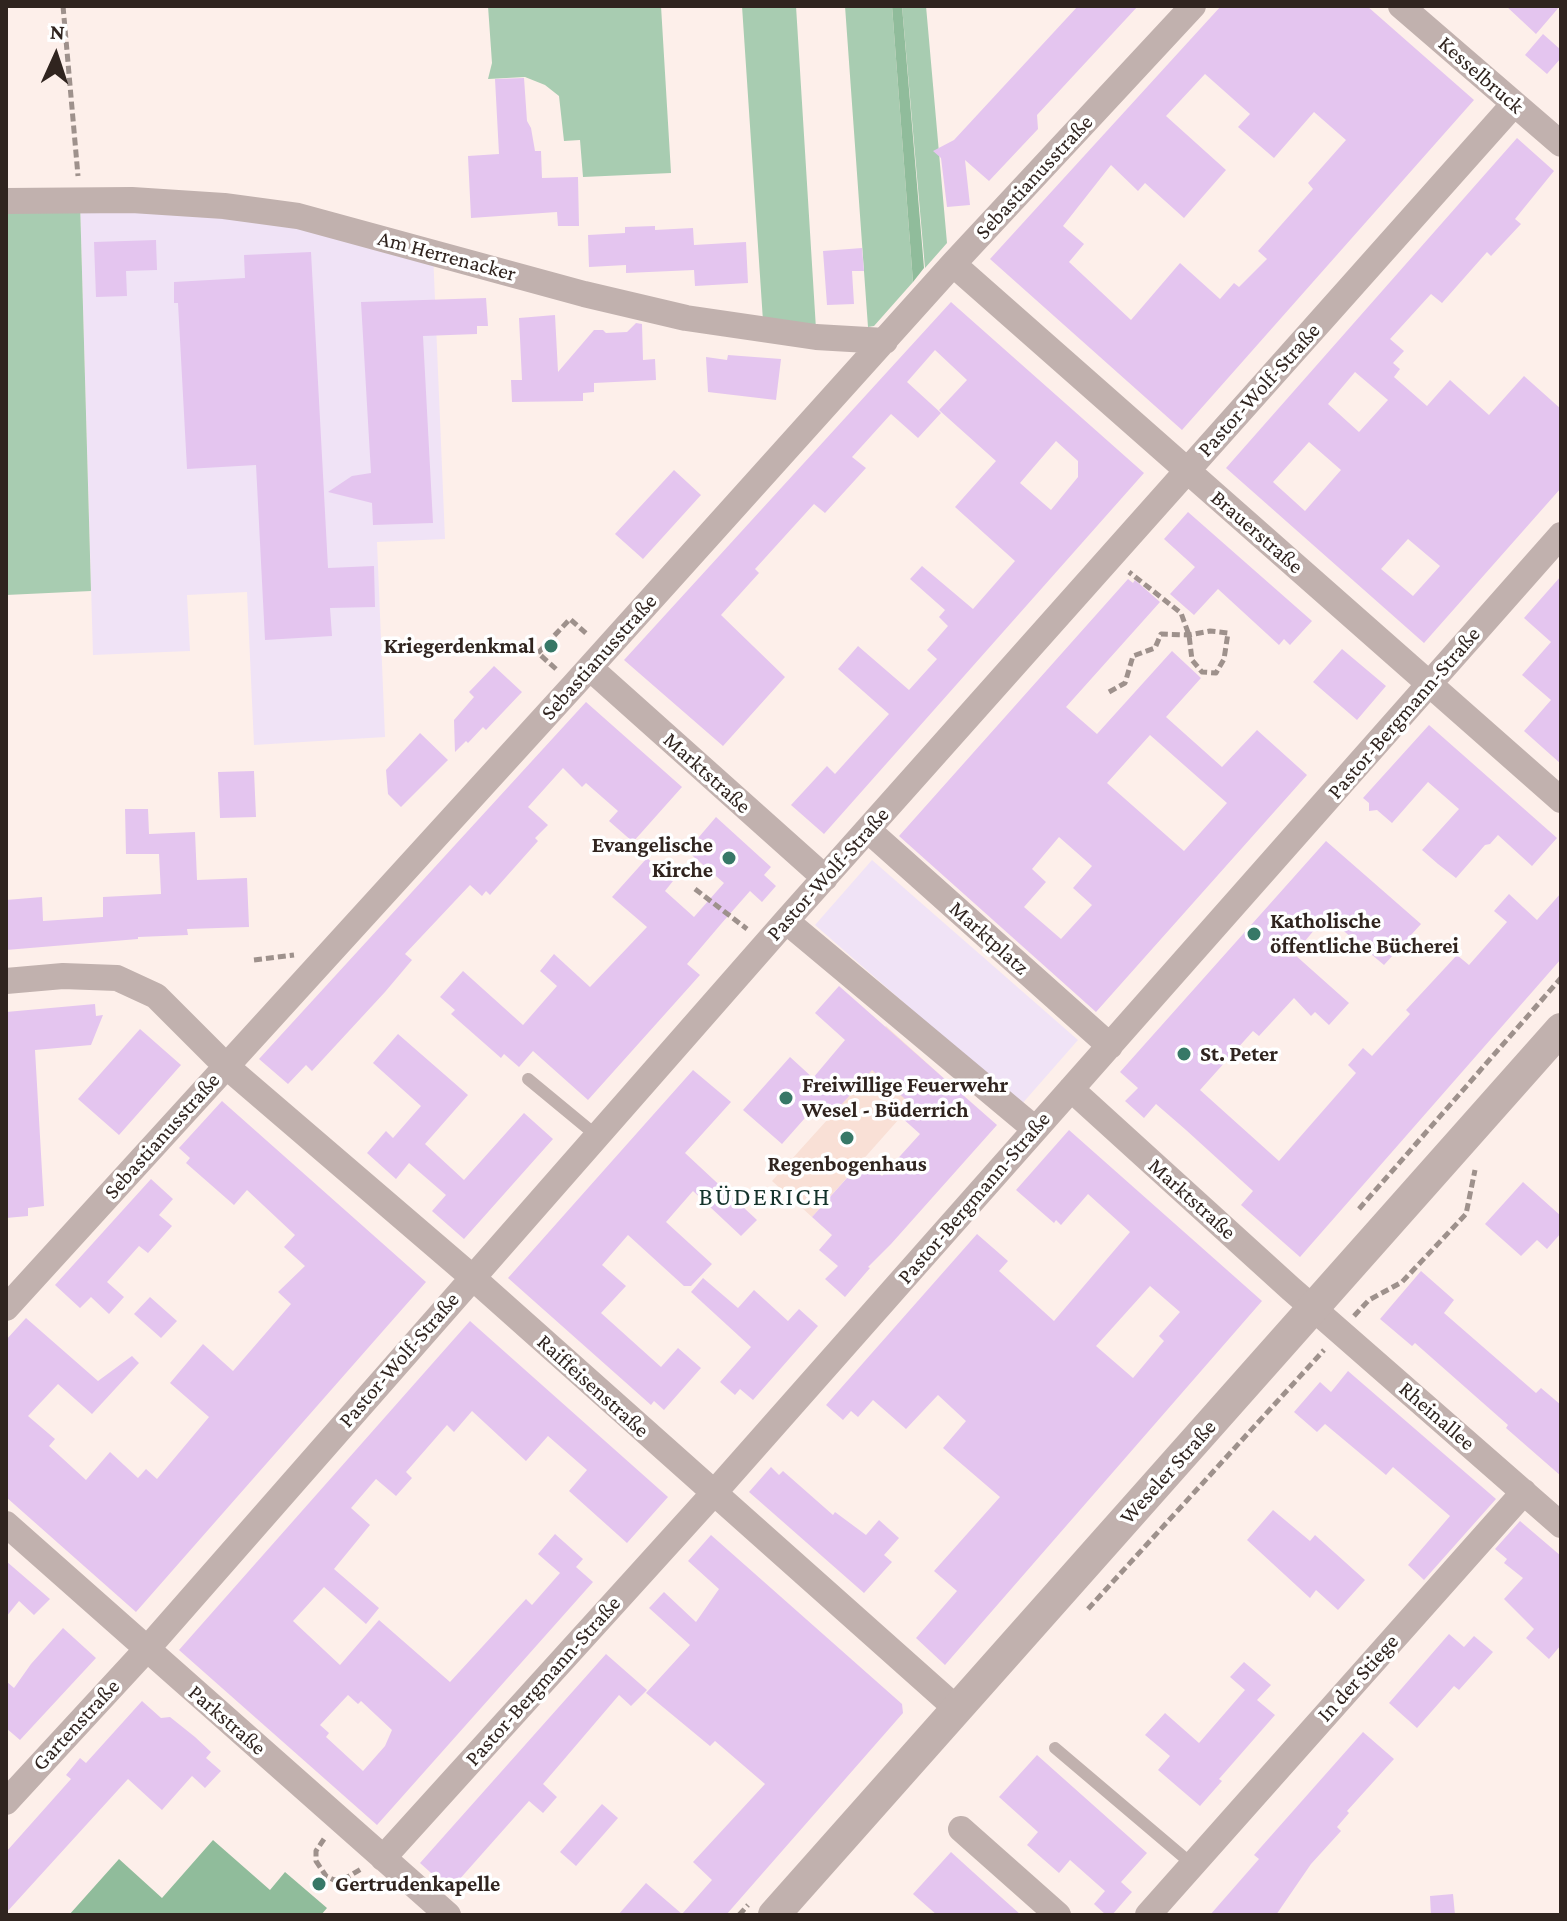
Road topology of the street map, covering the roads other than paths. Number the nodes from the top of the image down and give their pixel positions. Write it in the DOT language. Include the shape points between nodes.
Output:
graph roads {
  1 [pos="1193,6"];
  2 [pos="1401,6"];
  3 [pos="1514,104"];
  4 [pos="1561,144"];
  5 [pos="6,201"];
  6 [pos="953,264"];
  7 [pos="885,341"];
  8 [pos="1187,470"];
  9 [pos="1561,535"];
  10 [pos="590,667"];
  11 [pos="1430,684"];
  12 [pos="1561,800"];
  13 [pos="868,830"];
  14 [pos="825,878"];
  15 [pos="786,921"];
  16 [pos="6,981"];
  17 [pos="1561,1029"];
  18 [pos="1110,1046"];
  19 [pos="226,1066"];
  20 [pos="528,1079"];
  21 [pos="1071,1089"];
  22 [pos="1035,1129"];
  23 [pos="597,1136"];
  24 [pos="472,1277"];
  25 [pos="6,1308"];
  26 [pos="1313,1308"];
  27 [pos="1524,1492"];
  28 [pos="713,1494"];
  29 [pos="6,1524"];
  30 [pos="1561,1525"];
  31 [pos="147,1649"];
  32 [pos="957,1709"];
  33 [pos="1055,1748"];
  34 [pos="6,1802"];
  35 [pos="961,1829"];
  36 [pos="380,1855"];
  37 [pos="1193,1865"];
  38 [pos="448,1915"];
  39 [pos="774,1915"];
  40 [pos="1058,1915"];
  41 [pos="1148,1915"];
  1 -- 6 [label="street, Sebastianusstraße"];
  2 -- 3 [label="street, Kesselbruck"];
  3 -- 4 [label="street, Kesselbruck"];
  3 -- 8 [label="street, Pastor-Wolf-Straße"];
  5 -- 7 [label="street, Am Herrenacker" via="132,200 298,216 686,318"];
  6 -- 7 [label="street, Sebastianusstraße"];
  6 -- 8 [label="street, Brauerstraße"];
  7 -- 10 [label="street, Sebastianusstraße"];
  8 -- 11 [label="street, Brauerstraße"];
  8 -- 13 [label="street, Pastor-Wolf-Straße"];
  9 -- 11 [label="street, Pastor-Bergmann-Straße"];
  10 -- 14 [label="street, Marktstraße"];
  10 -- 19 [label="street, Sebastianusstraße"];
  11 -- 12 [label="street, Brauerstraße"];
  11 -- 18 [label="street, Pastor-Bergmann-Straße"];
  13 -- 14 [label="street, Pastor-Wolf-Straße"];
  13 -- 18 [label="street, Marktplatz"];
  14 -- 15 [label="street, Pastor-Wolf-Straße"];
  15 -- 22 [label="street"];
  15 -- 23 [label="street, Pastor-Wolf-Straße"];
  16 -- 19 [label="street, Raiffeisenstraße" via="117,978 156,996"];
  17 -- 26 [label="street, Weseler Straße"];
  18 -- 21 [label="street, Pastor-Bergmann-Straße"];
  19 -- 24 [label="street, Raiffeisenstraße"];
  19 -- 25 [label="street, Sebastianusstraße"];
  20 -- 23 [label="lane"];
  21 -- 22 [label="street, Pastor-Bergmann-Straße"];
  21 -- 26 [label="street, Marktstraße"];
  22 -- 28 [label="street, Pastor-Bergmann-Straße"];
  23 -- 24 [label="street, Pastor-Wolf-Straße"];
  24 -- 28 [label="street, Raiffeisenstraße"];
  24 -- 31 [label="street, Pastor-Wolf-Straße"];
  26 -- 27 [label="street, Rheinallee"];
  26 -- 32 [label="street, Weseler Straße"];
  27 -- 30 [label="street, Rheinallee"];
  27 -- 37 [label="street, In der Stiege"];
  28 -- 32 [label="street, Raiffeisenstraße"];
  28 -- 36 [label="street, Pastor-Bergmann-Straße"];
  29 -- 31 [label="street, Parkstraße"];
  31 -- 34 [label="street, Gartenstraße"];
  31 -- 36 [label="street, Parkstraße"];
  32 -- 39 [label="street, Weseler Straße"];
  33 -- 37 [label="lane"];
  35 -- 40 [label="street"];
  36 -- 38 [label="street, Parkstraße"];
  37 -- 41 [label="street, In der Stiege"];
}
